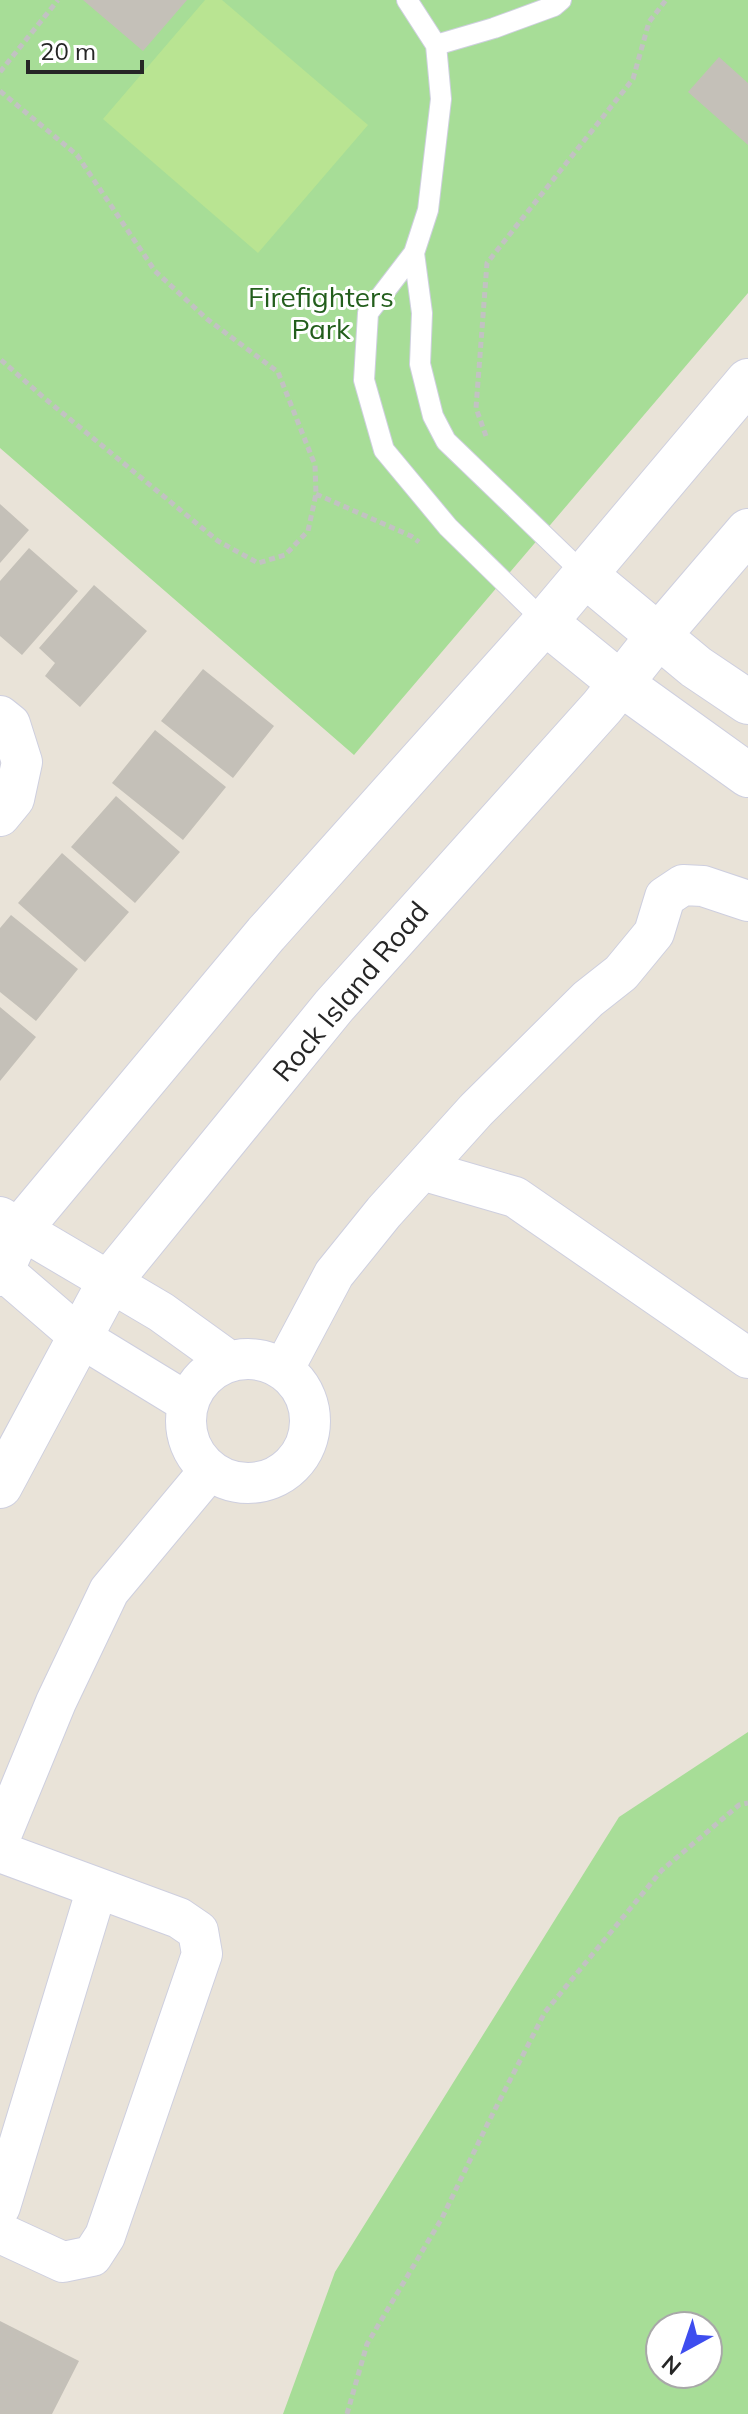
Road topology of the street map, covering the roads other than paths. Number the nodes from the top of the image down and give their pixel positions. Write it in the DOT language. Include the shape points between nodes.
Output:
graph roads {
  1 [pos="407,0"];
  2 [pos="561,0"];
  3 [pos="436,45"];
  4 [pos="414,253"];
  5 [pos="748,381"];
  6 [pos="748,531"];
  7 [pos="584,574"];
  8 [pos="545,622"];
  9 [pos="659,635"];
  10 [pos="620,683"];
  11 [pos="748,702"];
  12 [pos="0,716"];
  13 [pos="748,775"];
  14 [pos="0,816"];
  15 [pos="748,901"];
  16 [pos="422,1170"];
  17 [pos="10,1223"];
  18 [pos="1,1270"];
  19 [pos="110,1281"];
  20 [pos="80,1337"];
  21 [pos="748,1358"];
  22 [pos="229,1361"];
  23 [pos="283,1370"];
  24 [pos="188,1403"];
  25 [pos="209,1471"];
  26 [pos="0,1486"];
  27 [pos="0,1838"];
  28 [pos="0,1852"];
  29 [pos="97,1888"];
  30 [pos="0,2207"];
  31 [pos="0,2233"];
  1 -- 3 [label="lane"];
  2 -- 3 [label="lane"];
  3 -- 4 [label="lane" via="441,99 428,210"];
  4 -- 7 [label="lane" via="422,313 420,364 433,416 446,441"];
  4 -- 8 [label="lane" via="368,313 364,380 384,450 448,527"];
  5 -- 7 [label="main road"];
  6 -- 9 [label="main road, Rock Island Road"];
  7 -- 8 [label="main road"];
  7 -- 9 [label="main road"];
  8 -- 10 [label="main road"];
  8 -- 17 [label="main road"];
  9 -- 10 [label="main road, Rock Island Road"];
  9 -- 11 [label="main road"];
  10 -- 13 [label="main road"];
  10 -- 19 [label="main road, Rock Island Road" via="334,1006"];
  12 -- 14 [label="street" via="10,724 22,762 14,799"];
  15 -- 16 [label="street" via="683,885 665,897 654,933 621,973 498,1088"];
  16 -- 21 [label="street" via="515,1197"];
  16 -- 23 [label="street" via="334,1274"];
  17 -- 18 [label="main road"];
  17 -- 19 [label="street"];
  18 -- 20 [label="street"];
  19 -- 20 [label="main road, Rock Island Road"];
  19 -- 22 [label="street"];
  20 -- 24 [label="street"];
  20 -- 26 [label="main road, Rock Island Road"];
  22 -- 23 [label="street" via="267,1361"];
  22 -- 24 [label="street" via="211,1370"];
  23 -- 25 [label="street" via="301,1388 310,1411 309,1436 299,1459 281,1475 257,1483 231,1482"];
  24 -- 25 [label="street" via="188,1440"];
  25 -- 27 [label="street" via="109,1591"];
  28 -- 29 [label="street"];
  29 -- 30 [label="street"];
  29 -- 31 [label="street" via="179,1918 198,1931 202,1954 105,2236 92,2256 63,2262"];
}
